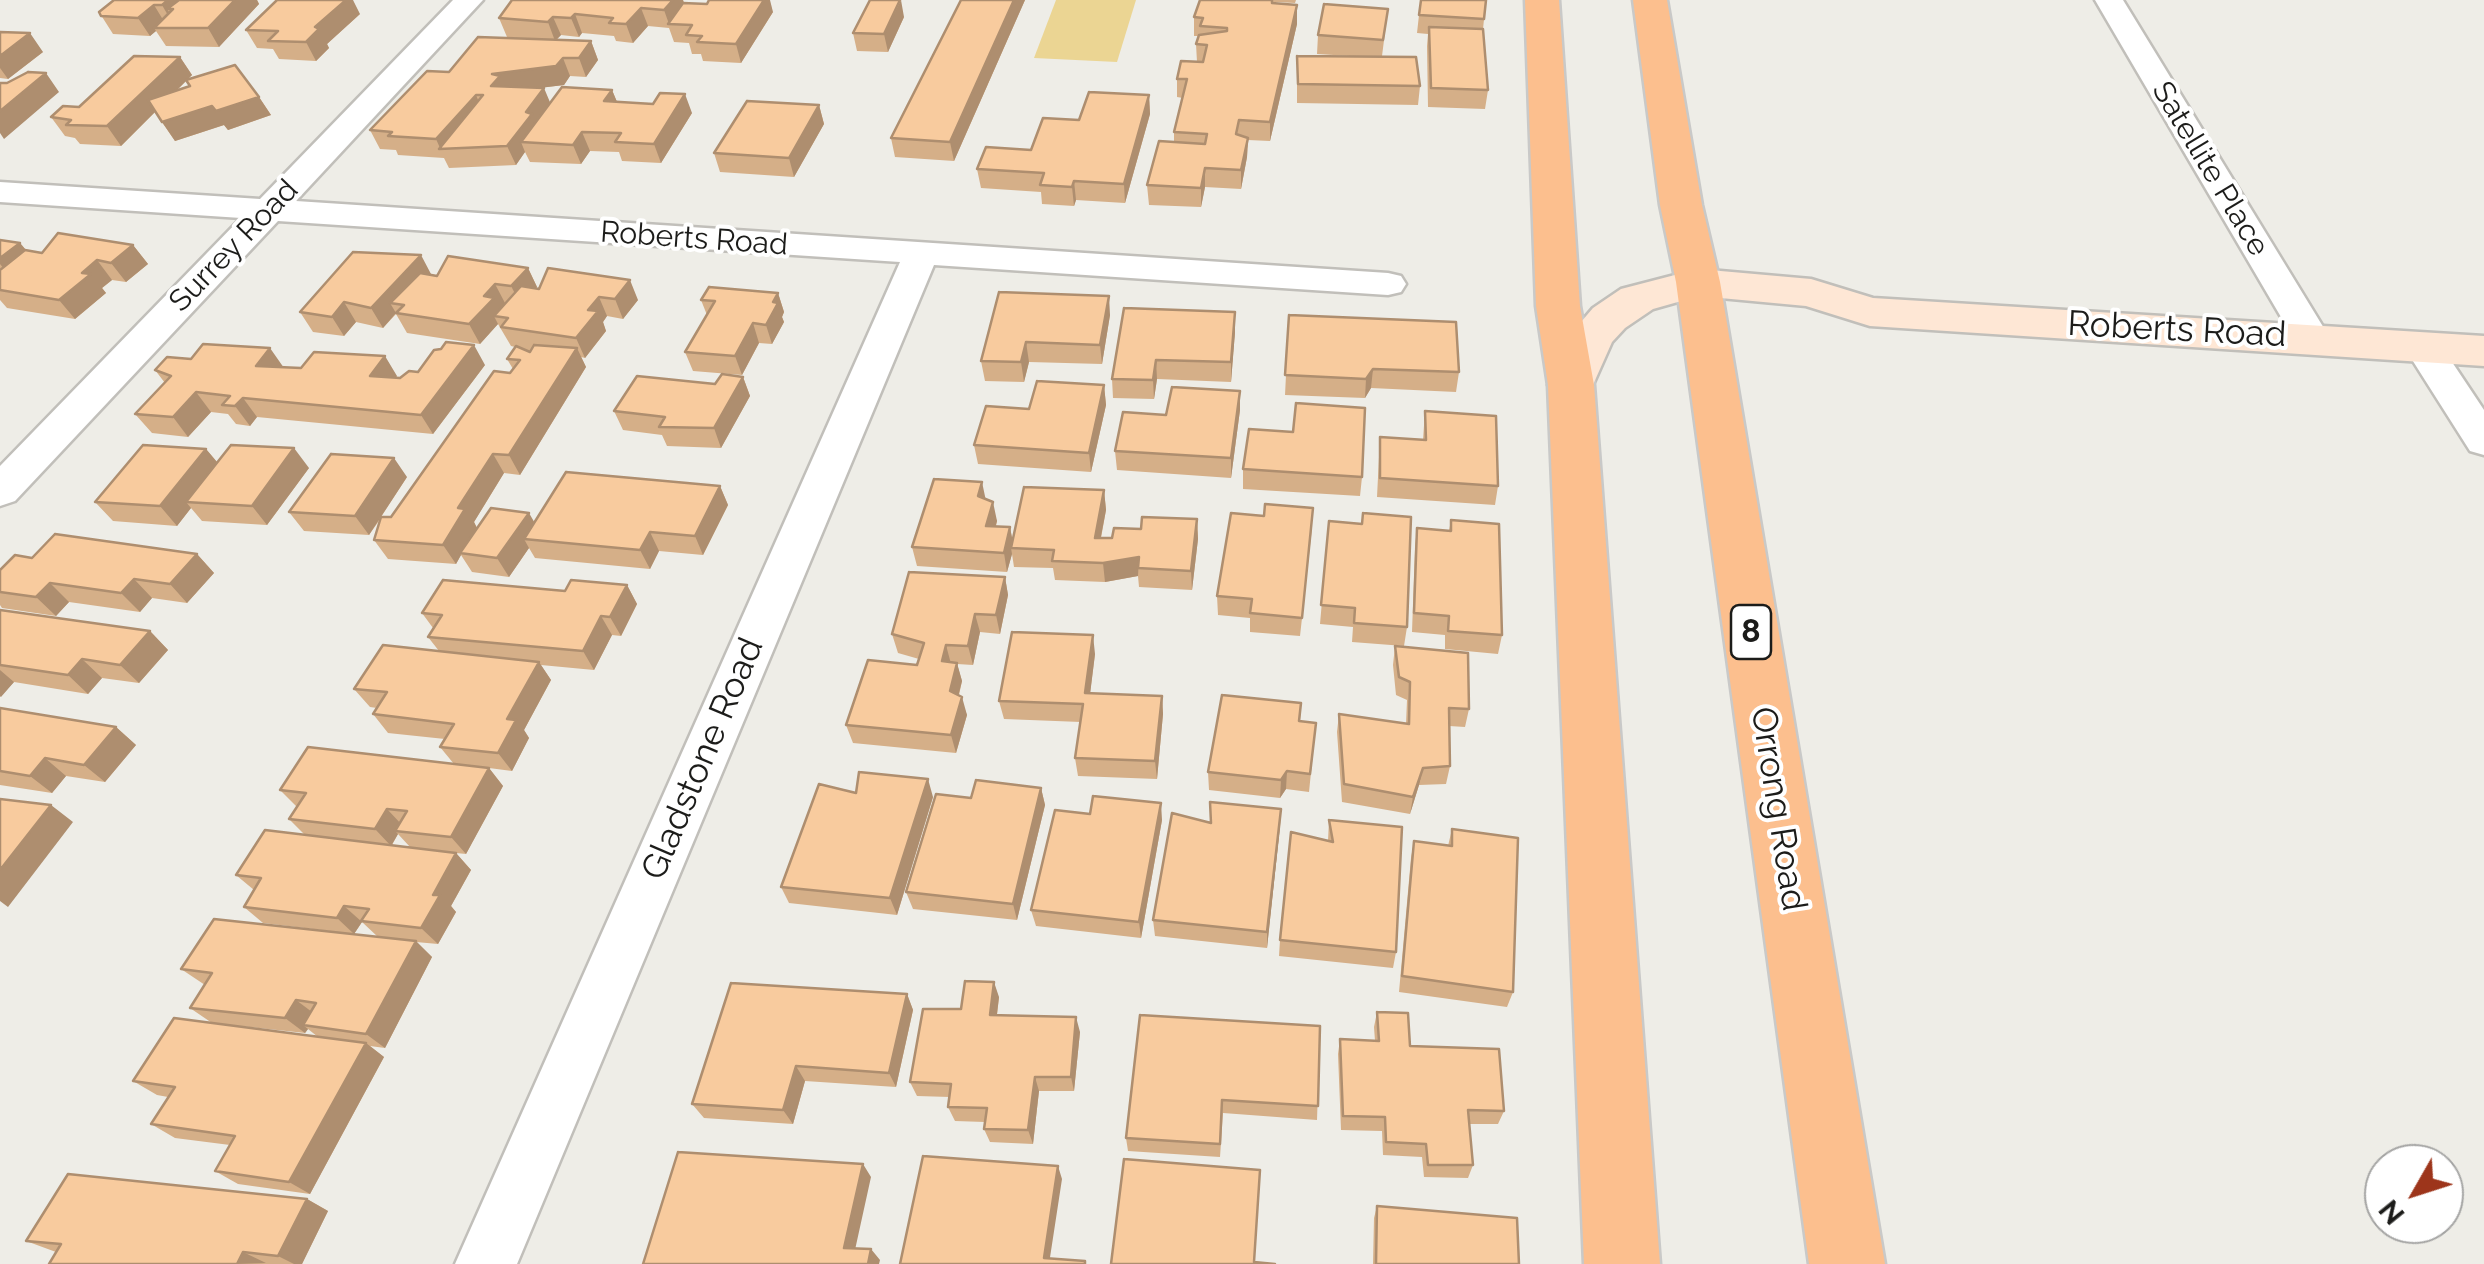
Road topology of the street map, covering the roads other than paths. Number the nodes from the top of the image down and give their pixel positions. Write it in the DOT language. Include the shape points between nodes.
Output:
graph roads {
  1 [pos="468,0"];
  2 [pos="1542,0"];
  3 [pos="1650,0"];
  4 [pos="2109,0"];
  5 [pos="0,192"];
  6 [pos="269,210"];
  7 [pos="920,254"];
  8 [pos="1388,284"];
  9 [pos="1700,302"];
  10 [pos="2311,338"];
  11 [pos="2423,347"];
  12 [pos="2484,352"];
  13 [pos="1571,385"];
  14 [pos="2484,440"];
  15 [pos="0,491"];
  16 [pos="486,1264"];
  17 [pos="1622,1264"];
  18 [pos="1847,1264"];
  1 -- 6 [label="street, Surrey Road"];
  2 -- 13 [label="highway" via="1558,306"];
  3 -- 9 [label="highway, Orrong Road / 8"];
  4 -- 10 [label="street, Satellite Place"];
  5 -- 6 [label="street, Roberts Road"];
  6 -- 7 [label="street, Roberts Road"];
  6 -- 15 [label="street, Surrey Road"];
  7 -- 8 [label="street, Roberts Road"];
  7 -- 16 [label="street, Gladstone Road"];
  9 -- 10 [label="main road, Roberts Road" via="1818,326 1870,312"];
  9 -- 13 [label="main road, Roberts Road" via="1637,298 1592,336"];
  9 -- 18 [label="highway, Orrong Road / 8"];
  10 -- 11 [label="main road, Roberts Road"];
  11 -- 12 [label="main road, Roberts Road"];
  11 -- 14 [label="street"];
  13 -- 17 [label="highway"];
}
